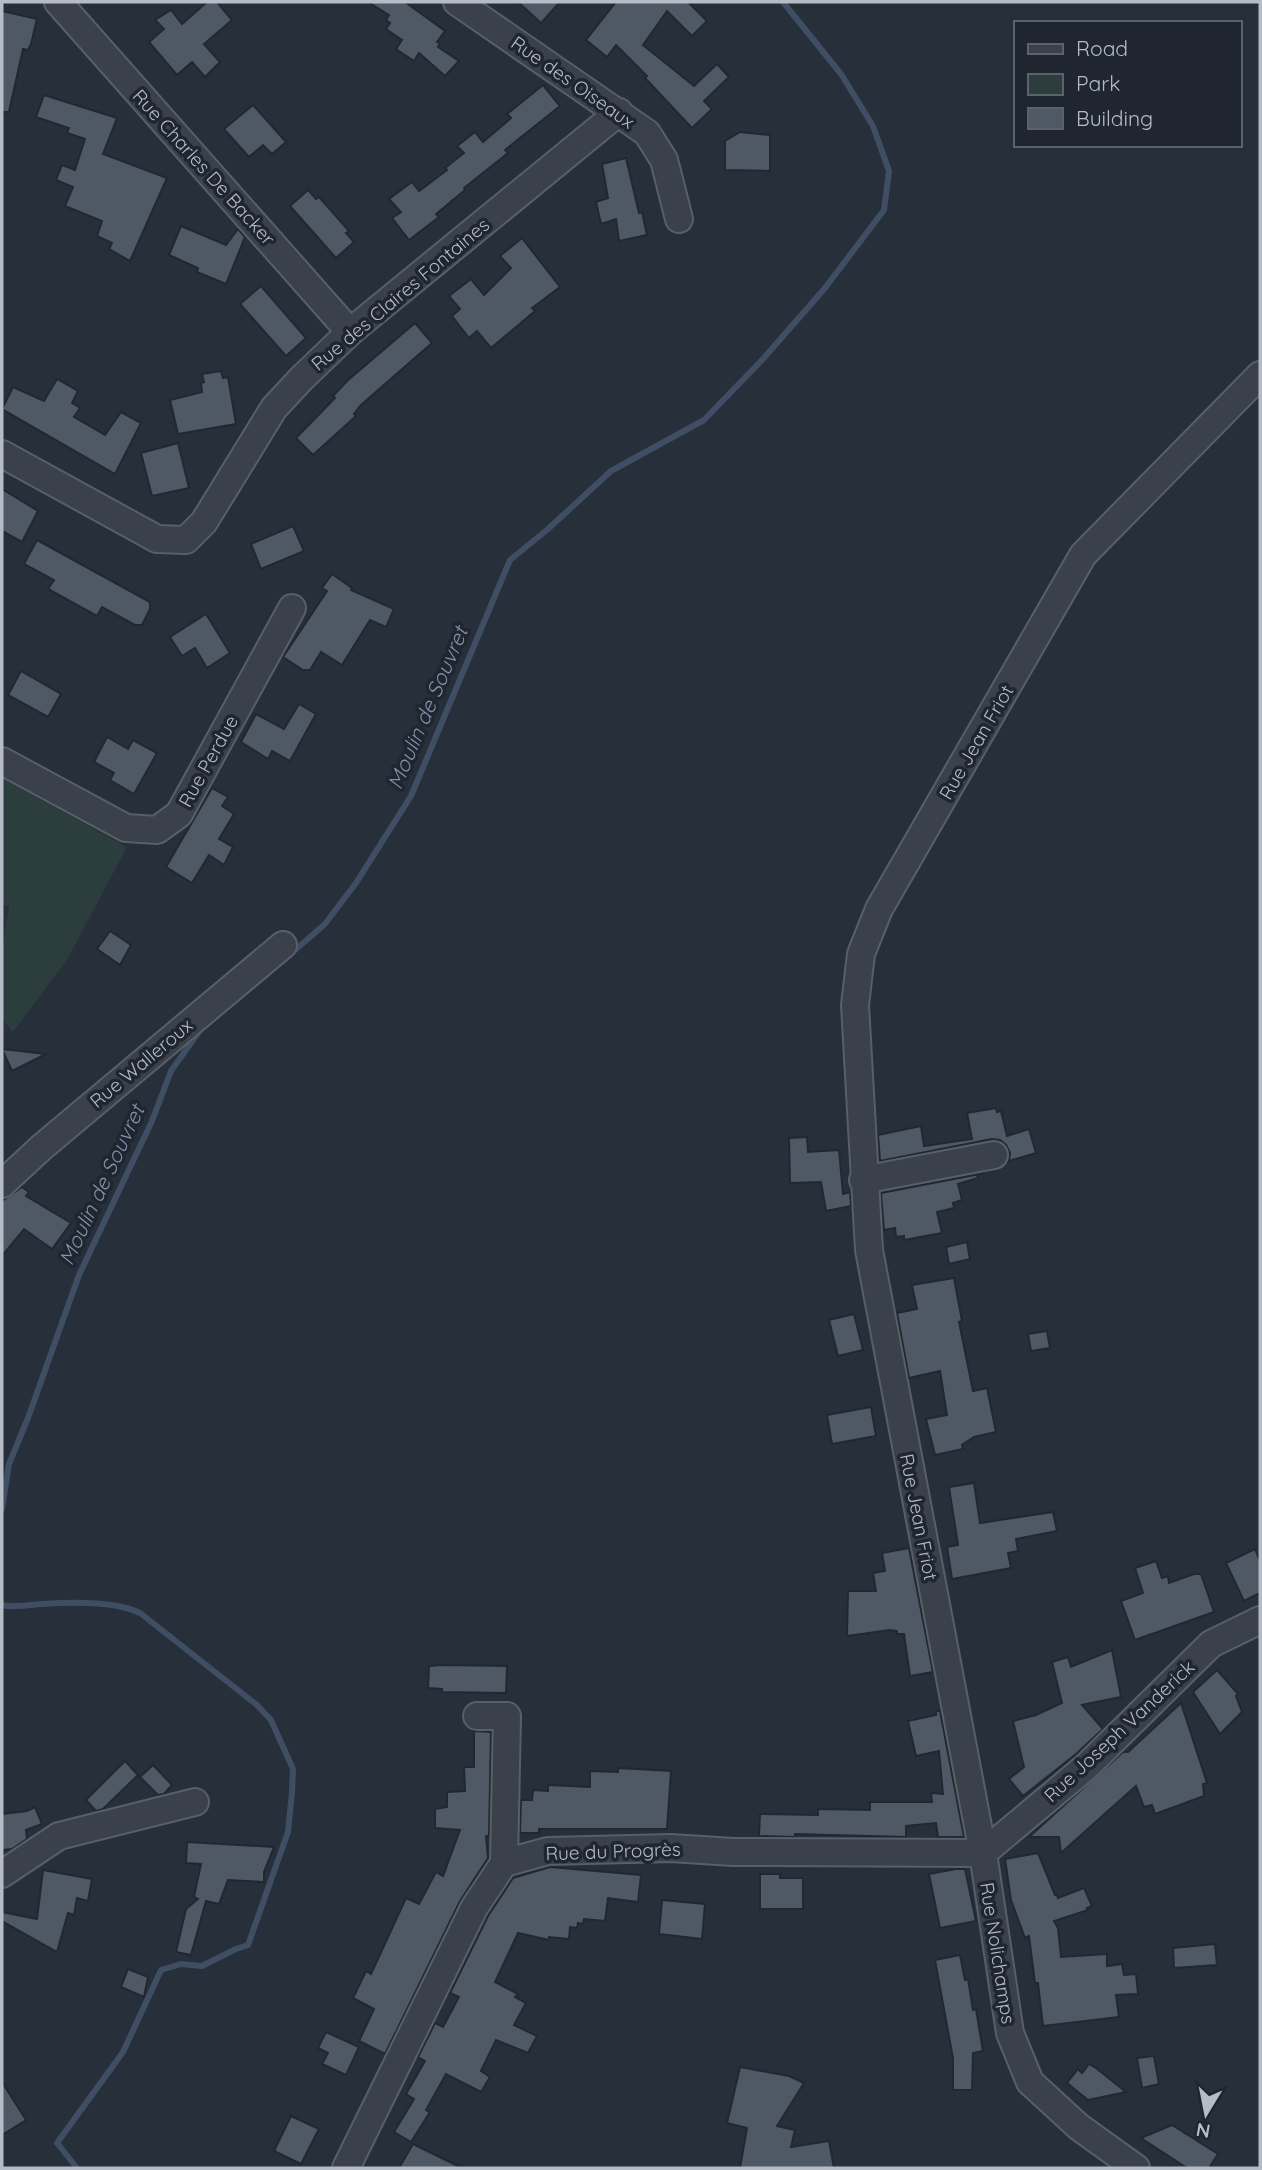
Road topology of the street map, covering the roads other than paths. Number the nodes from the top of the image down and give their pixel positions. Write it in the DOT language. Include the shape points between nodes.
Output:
graph roads {
  1 [pos="58,2"];
  2 [pos="457,2"];
  3 [pos="619,112"];
  4 [pos="679,219"];
  5 [pos="350,332"];
  6 [pos="1260,375"];
  7 [pos="2,454"];
  8 [pos="292,608"];
  9 [pos="2,761"];
  10 [pos="283,945"];
  11 [pos="993,1155"];
  12 [pos="863,1180"];
  13 [pos="2,1184"];
  14 [pos="1260,1619"];
  15 [pos="477,1716"];
  16 [pos="195,1802"];
  17 [pos="983,1853"];
  18 [pos="504,1863"];
  19 [pos="2,1874"];
  20 [pos="346,2168"];
  21 [pos="1136,2168"];
  1 -- 5 [label="street, Rue Charles De Backer"];
  2 -- 3 [label="street, Rue des Oiseaux"];
  3 -- 4 [label="street, Rue des Oiseaux" via="647,133 664,160"];
  3 -- 5 [label="street, Rue des Claires Fontaines"];
  5 -- 7 [label="street, Rue des Claires Fontaines" via="274,408 204,522 186,540 157,539"];
  6 -- 12 [label="street, Rue Jean Friot" via="1083,555 879,909 860,954 855,1005"];
  8 -- 9 [label="street, Rue Perdue" via="179,814 157,830 125,828"];
  10 -- 13 [label="street, Rue Walleroux"];
  11 -- 12 [label="street"];
  12 -- 17 [label="street, Rue Jean Friot" via="869,1250"];
  14 -- 17 [label="street, Rue Joseph Vanderick" via="1211,1644 1087,1766"];
  15 -- 18 [label="street" via="507,1716"];
  16 -- 19 [label="street" via="59,1836"];
  17 -- 18 [label="street, Rue du Progrès" via="733,1852 671,1847 548,1851"];
  17 -- 21 [label="street, Rue Nolichamps" via="1010,2033 1030,2082 1079,2127"];
  18 -- 20 [label="street" via="474,1908"];
}
